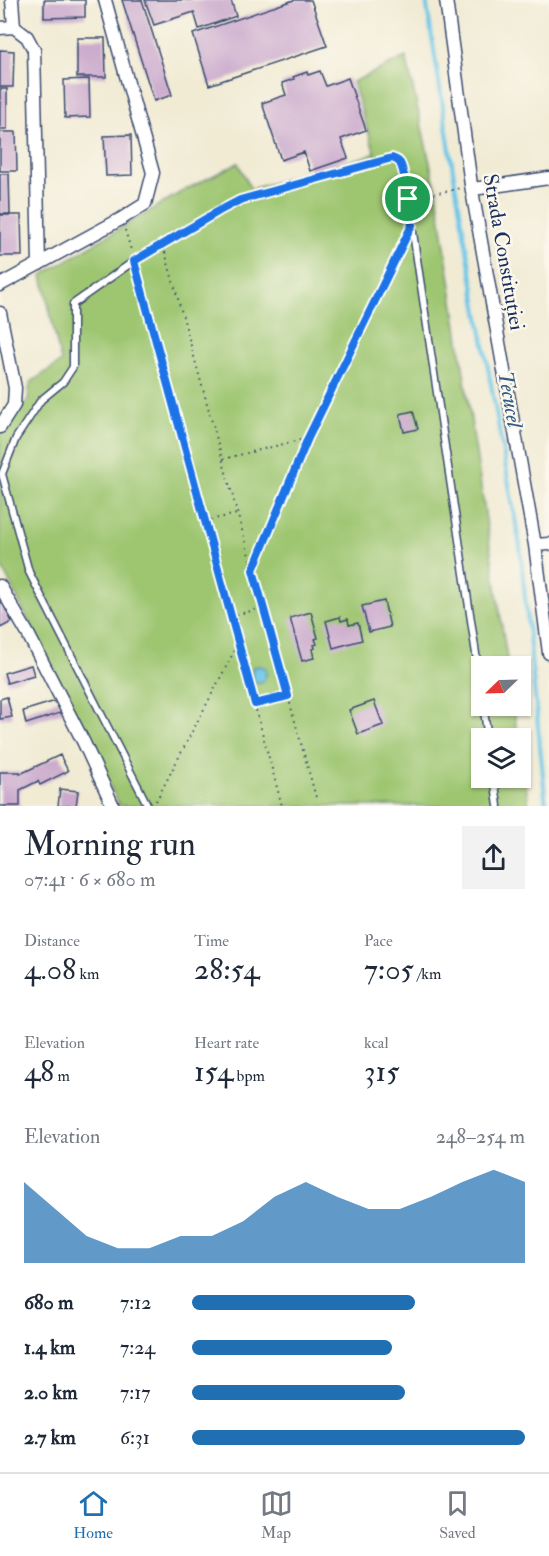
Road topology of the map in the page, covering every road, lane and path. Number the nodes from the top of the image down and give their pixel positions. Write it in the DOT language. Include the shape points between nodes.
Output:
graph roads {
  1 [pos="12,0"];
  2 [pos="105,0"];
  3 [pos="446,0"];
  4 [pos="14,27"];
  5 [pos="0,28"];
  6 [pos="549,178"];
  7 [pos="472,187"];
  8 [pos="408,199"];
  9 [pos="121,219"];
  10 [pos="412,225"];
  11 [pos="163,244"];
  12 [pos="134,261"];
  13 [pos="39,264"];
  14 [pos="0,285"];
  15 [pos="0,313"];
  16 [pos="0,427"];
  17 [pos="308,438"];
  18 [pos="222,459"];
  19 [pos="237,514"];
  20 [pos="205,521"];
  21 [pos="549,544"];
  22 [pos="535,546"];
  23 [pos="253,570"];
  24 [pos="0,586"];
  25 [pos="263,608"];
  26 [pos="231,616"];
  27 [pos="238,644"];
  28 [pos="549,653"];
  29 [pos="476,656"];
  30 [pos="288,696"];
  31 [pos="255,704"];
  32 [pos="496,788"];
  33 [pos="317,801"];
  34 [pos="113,806"];
  35 [pos="148,806"];
  36 [pos="153,806"];
  37 [pos="282,806"];
  38 [pos="498,806"];
  1 -- 4 [label="street"];
  2 -- 9 [label="street" via="153,174 145,204"];
  3 -- 7 [label="street, Strada Constituției"];
  4 -- 5 [label="street"];
  4 -- 13 [label="street" via="27,37 34,50"];
  6 -- 7 [label="street"];
  7 -- 8 [label="path"];
  7 -- 22 [label="street, Strada Constituției"];
  8 -- 10 [label="lane"];
  8 -- 11 [label="lane" via="401,166 392,158 240,200"];
  9 -- 12 [label="path"];
  9 -- 13 [label="street"];
  10 -- 17 [label="path"];
  10 -- 29 [label="lane"];
  11 -- 12 [label="lane"];
  11 -- 18 [label="path"];
  12 -- 20 [label="path"];
  12 -- 35 [label="lane" via="73,304 73,367 63,382 41,400 16,438 2,474 29,572"];
  13 -- 14 [label="street"];
  15 -- 16 [label="street" via="15,388 14,405"];
  17 -- 18 [label="path"];
  17 -- 23 [label="path"];
  18 -- 19 [label="path"];
  19 -- 20 [label="path"];
  19 -- 23 [label="path"];
  20 -- 26 [label="path"];
  21 -- 22 [label="street"];
  22 -- 28 [label="street, Strada Constituției"];
  23 -- 25 [label="path"];
  24 -- 34 [label="street"];
  25 -- 26 [label="path"];
  25 -- 30 [label="path"];
  26 -- 27 [label="path"];
  27 -- 31 [label="path"];
  27 -- 36 [label="path"];
  30 -- 31 [label="path"];
  30 -- 33 [label="path"];
  31 -- 37 [label="path"];
  32 -- 38 [label="lane"];
}
